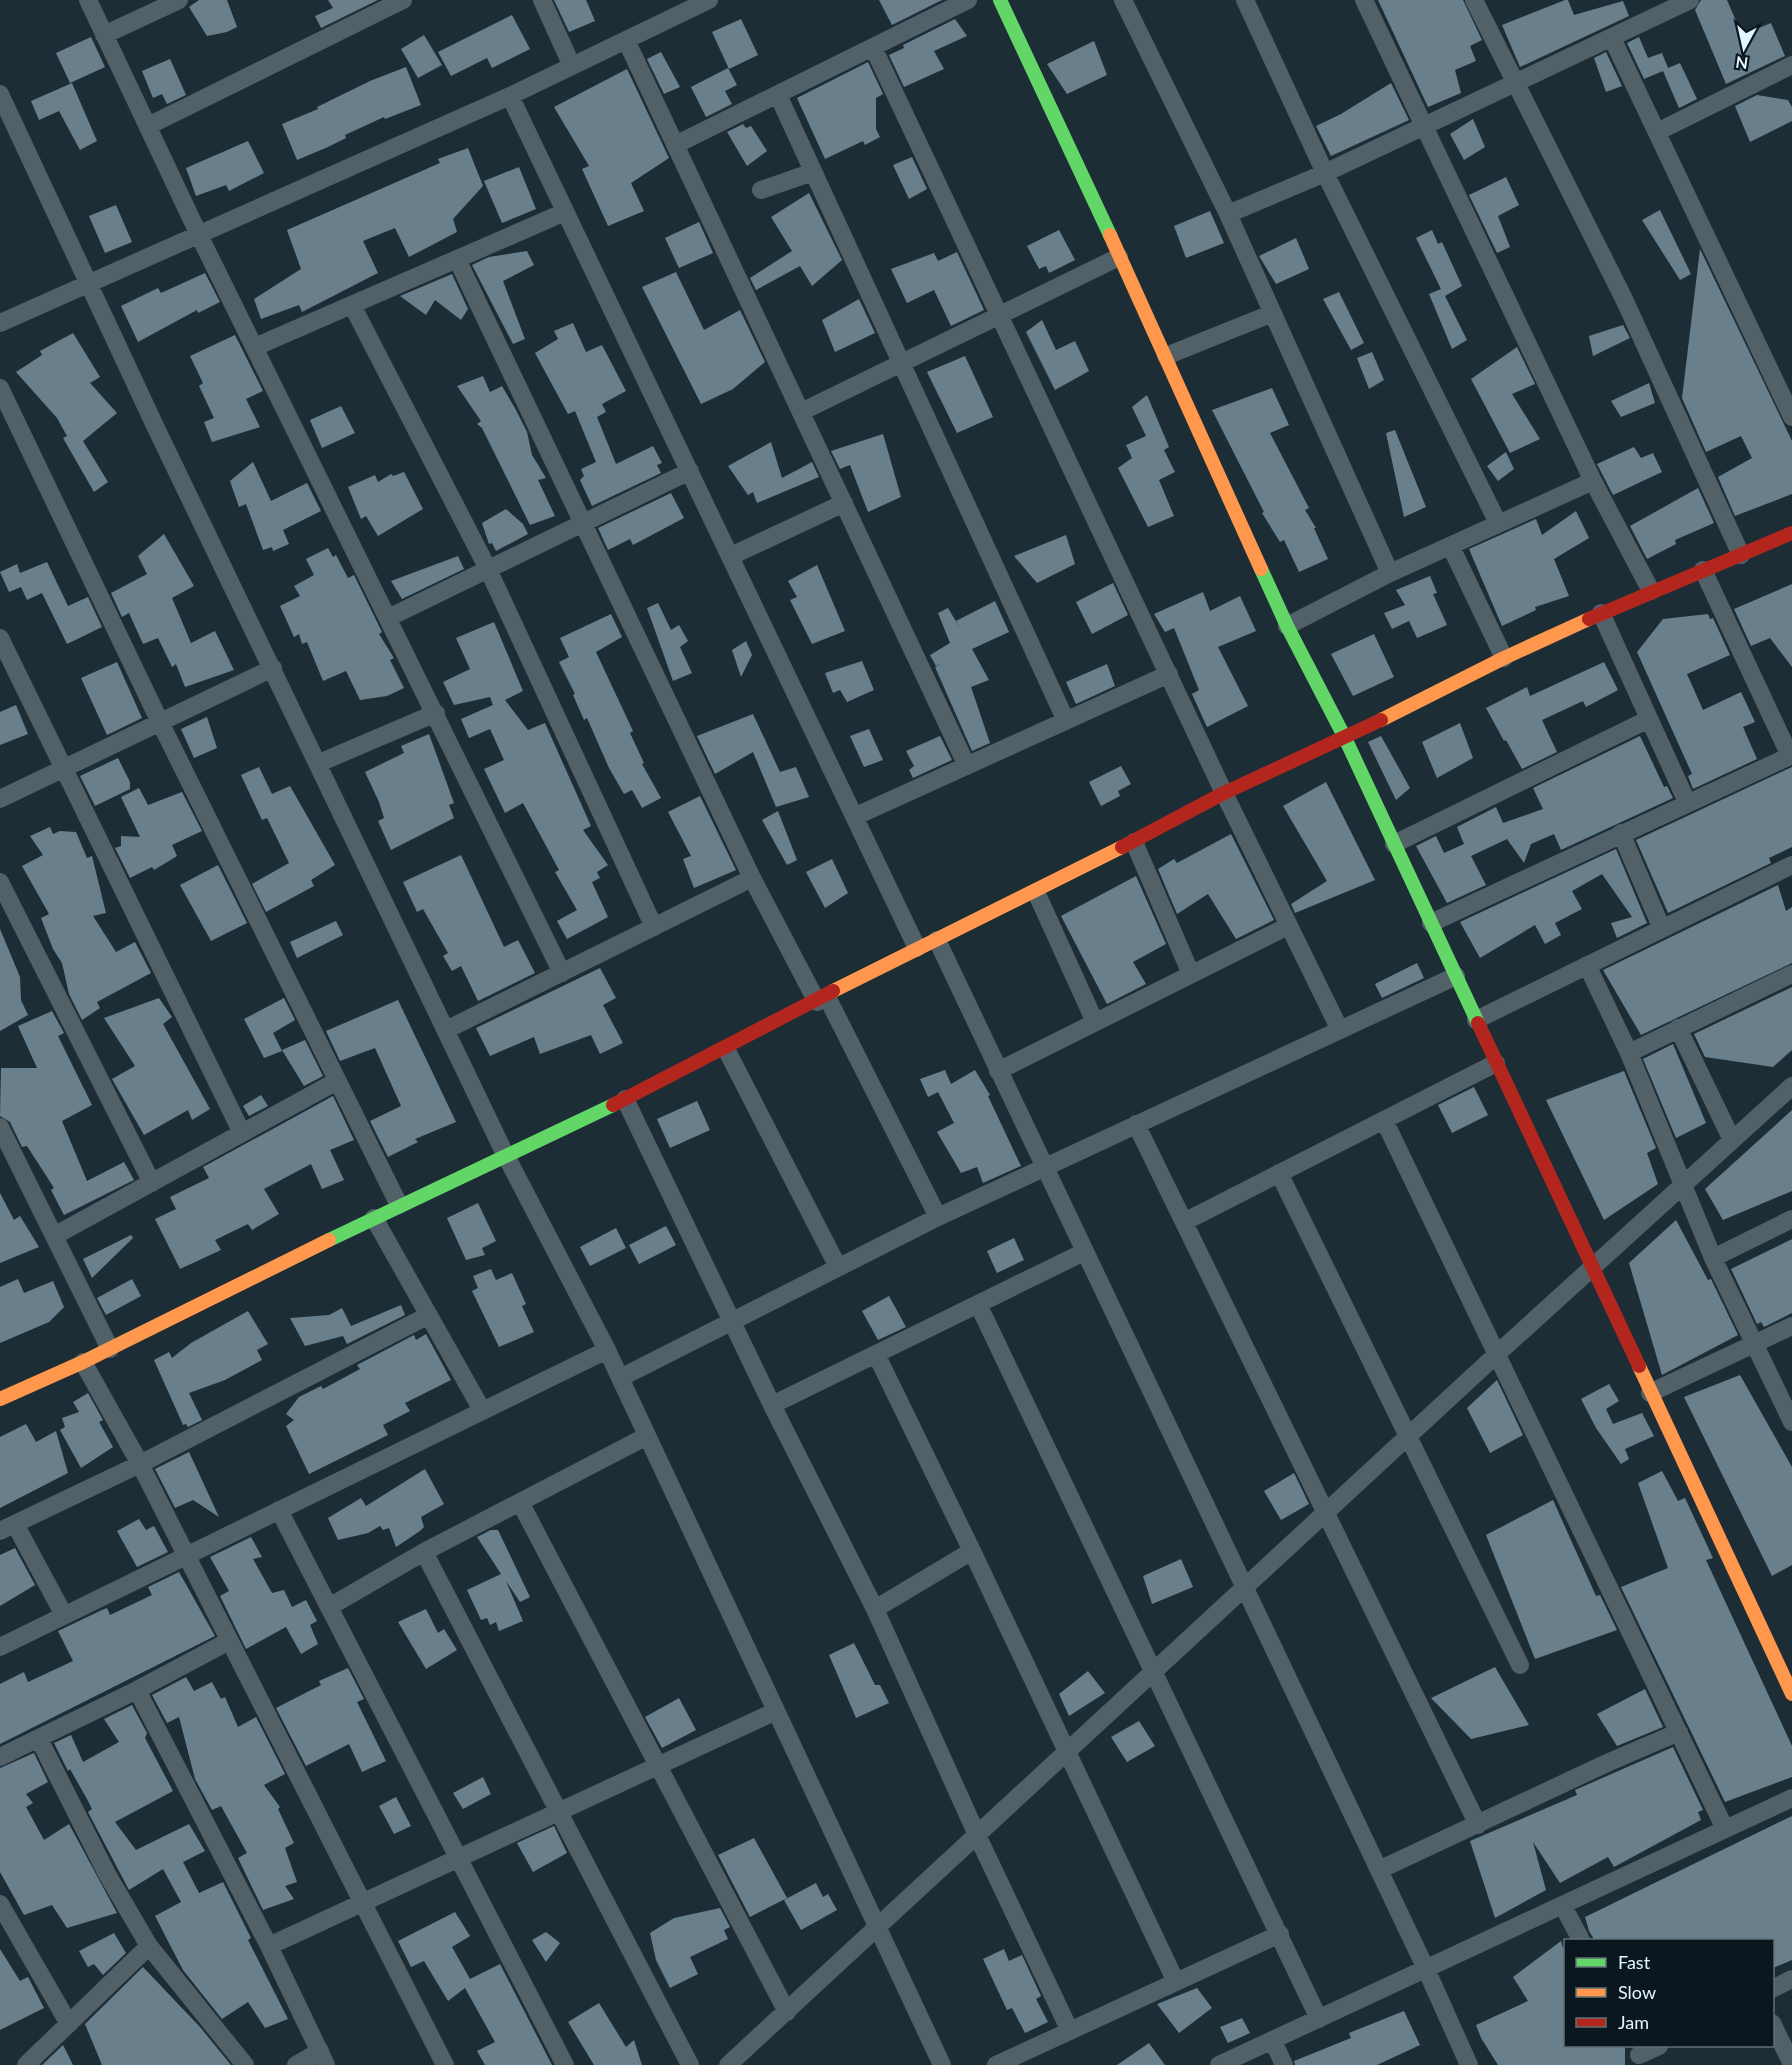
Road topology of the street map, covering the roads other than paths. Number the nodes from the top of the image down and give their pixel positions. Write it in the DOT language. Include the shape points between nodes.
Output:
graph roads {
  1 [pos="88,0"];
  2 [pos="179,0"];
  3 [pos="403,0"];
  4 [pos="542,0"];
  5 [pos="709,0"];
  6 [pos="968,0"];
  7 [pos="1000,0"];
  8 [pos="1123,0"];
  9 [pos="1245,0"];
  10 [pos="1364,0"];
  11 [pos="1474,0"];
  12 [pos="1690,0"];
  13 [pos="104,35"];
  14 [pos="1612,38"];
  15 [pos="626,40"];
  16 [pos="873,47"];
  17 [pos="1792,65"];
  18 [pos="572,66"];
  19 [pos="1515,85"];
  20 [pos="0,94"];
  21 [pos="778,95"];
  22 [pos="510,96"];
  23 [pos="148,126"];
  24 [pos="1423,127"];
  25 [pos="1658,132"];
  26 [pos="675,145"];
  27 [pos="813,172"];
  28 [pos="1325,173"];
  29 [pos="761,190"];
  30 [pos="565,212"];
  31 [pos="1228,214"];
  32 [pos="200,235"];
  33 [pos="1119,257"];
  34 [pos="457,259"];
  35 [pos="88,285"];
  36 [pos="352,305"];
  37 [pos="1273,313"];
  38 [pos="1000,315"];
  39 [pos="0,323"];
  40 [pos="255,347"];
  41 [pos="1166,356"];
  42 [pos="901,363"];
  43 [pos="0,388"];
  44 [pos="801,412"];
  45 [pos="1792,417"];
  46 [pos="690,471"];
  47 [pos="1593,481"];
  48 [pos="844,503"];
  49 [pos="1498,523"];
  50 [pos="582,524"];
  51 [pos="1792,533"];
  52 [pos="1451,547"];
  53 [pos="1741,555"];
  54 [pos="731,556"];
  55 [pos="488,569"];
  56 [pos="1703,570"];
  57 [pos="1390,573"];
  58 [pos="1652,591"];
  59 [pos="1601,614"];
  60 [pos="390,617"];
  61 [pos="1287,626"];
  62 [pos="0,638"];
  63 [pos="1504,658"];
  64 [pos="273,668"];
  65 [pos="1169,674"];
  66 [pos="436,713"];
  67 [pos="1649,719"];
  68 [pos="1066,721"];
  69 [pos="160,722"];
  70 [pos="1345,738"];
  71 [pos="1791,755"];
  72 [pos="319,764"];
  73 [pos="967,766"];
  74 [pos="64,768"];
  75 [pos="1224,794"];
  76 [pos="0,799"];
  77 [pos="1687,802"];
  78 [pos="856,816"];
  79 [pos="1621,833"];
  80 [pos="1134,842"];
  81 [pos="1394,844"];
  82 [pos="1792,865"];
  83 [pos="752,878"];
  84 [pos="0,882"];
  85 [pos="1036,892"];
  86 [pos="1431,923"];
  87 [pos="1288,926"];
  88 [pos="654,927"];
  89 [pos="1662,928"];
  90 [pos="937,940"];
  91 [pos="917,948"];
  92 [pos="1587,965"];
  93 [pos="562,972"];
  94 [pos="1191,974"];
  95 [pos="1792,974"];
  96 [pos="1456,976"];
  97 [pos="822,999"];
  98 [pos="1476,1020"];
  99 [pos="1095,1022"];
  100 [pos="1340,1028"];
  101 [pos="1678,1028"];
  102 [pos="446,1030"];
  103 [pos="726,1049"];
  104 [pos="1629,1053"];
  105 [pos="1496,1063"];
  106 [pos="998,1071"];
  107 [pos="337,1081"];
  108 [pos="1792,1086"];
  109 [pos="625,1099"];
  110 [pos="1384,1120"];
  111 [pos="1136,1125"];
  112 [pos="0,1127"];
  113 [pos="242,1133"];
  114 [pos="1732,1140"];
  115 [pos="505,1154"];
  116 [pos="1046,1168"];
  117 [pos="1278,1173"];
  118 [pos="152,1183"];
  119 [pos="1682,1188"];
  120 [pos="399,1205"];
  121 [pos="938,1217"];
  122 [pos="374,1218"];
  123 [pos="1792,1219"];
  124 [pos="1184,1222"];
  125 [pos="54,1236"];
  126 [pos="1084,1251"];
  127 [pos="1713,1258"];
  128 [pos="838,1267"];
  129 [pos="1591,1268"];
  130 [pos="978,1304"];
  131 [pos="429,1315"];
  132 [pos="732,1319"];
  133 [pos="1792,1326"];
  134 [pos="1756,1344"];
  135 [pos="110,1349"];
  136 [pos="607,1350"];
  137 [pos="876,1354"];
  138 [pos="1497,1354"];
  139 [pos="83,1362"];
  140 [pos="620,1378"];
  141 [pos="2,1392"];
  142 [pos="1650,1393"];
  143 [pos="772,1405"];
  144 [pos="483,1410"];
  145 [pos="1792,1422"];
  146 [pos="647,1436"];
  147 [pos="1406,1438"];
  148 [pos="140,1464"];
  149 [pos="520,1502"];
  150 [pos="279,1510"];
  151 [pos="1325,1512"];
  152 [pos="8,1527"];
  153 [pos="972,1551"];
  154 [pos="424,1552"];
  155 [pos="186,1556"];
  156 [pos="1244,1587"];
  157 [pos="328,1607"];
  158 [pos="875,1609"];
  159 [pos="64,1616"];
  160 [pos="230,1641"];
  161 [pos="0,1647"];
  162 [pos="1520,1665"];
  163 [pos="1153,1672"];
  164 [pos="137,1690"];
  165 [pos="1792,1694"];
  166 [pos="776,1711"];
  167 [pos="1679,1732"];
  168 [pos="39,1739"];
  169 [pos="1067,1754"];
  170 [pos="0,1757"];
  171 [pos="658,1765"];
  172 [pos="1792,1798"];
  173 [pos="558,1811"];
  174 [pos="1478,1825"];
  175 [pos="1725,1829"];
  176 [pos="977,1835"];
  177 [pos="459,1859"];
  178 [pos="1379,1870"];
  179 [pos="0,1904"];
  180 [pos="363,1904"];
  181 [pos="1563,1906"];
  182 [pos="878,1929"];
  183 [pos="1280,1935"];
  184 [pos="1580,1939"];
  185 [pos="150,1946"];
  186 [pos="269,1946"];
  187 [pos="1426,1969"];
  188 [pos="1792,1979"];
  189 [pos="1176,1983"];
  190 [pos="1774,1988"];
  191 [pos="787,2012"];
  192 [pos="1319,2019"];
  193 [pos="69,2024"];
  194 [pos="1774,2025"];
  195 [pos="1070,2031"];
  196 [pos="1273,2041"];
  197 [pos="1657,2047"];
  198 [pos="1639,2055"];
  199 [pos="323,2058"];
  200 [pos="1792,2064"];
  201 [pos="26,2065"];
  202 [pos="245,2065"];
  203 [pos="296,2065"];
  204 [pos="445,2065"];
  205 [pos="565,2065"];
  206 [pos="690,2065"];
  207 [pos="728,2065"];
  208 [pos="942,2065"];
  209 [pos="996,2065"];
  210 [pos="1219,2065"];
  211 [pos="1284,2065"];
  212 [pos="1469,2065"];
  1 -- 13 [label="street"];
  2 -- 13 [label="street"];
  3 -- 23 [label="street"];
  4 -- 18 [label="street"];
  5 -- 15 [label="street"];
  6 -- 16 [label="street"];
  7 -- 33 [label="street"];
  8 -- 31 [label="street"];
  9 -- 28 [label="street"];
  10 -- 24 [label="street"];
  11 -- 19 [label="street"];
  12 -- 14 [label="street"];
  13 -- 23 [label="street"];
  14 -- 19 [label="street"];
  14 -- 25 [label="street"];
  15 -- 18 [label="street"];
  15 -- 26 [label="street"];
  16 -- 21 [label="street"];
  16 -- 38 [label="street"];
  17 -- 25 [label="street"];
  18 -- 22 [label="street"];
  19 -- 24 [label="street"];
  19 -- 53 [label="street" via="1624,299"];
  20 -- 35 [label="street"];
  21 -- 26 [label="street"];
  21 -- 27 [label="street"];
  22 -- 30 [label="street"];
  22 -- 32 [label="street"];
  23 -- 32 [label="street"];
  24 -- 28 [label="street"];
  24 -- 47 [label="street"];
  25 -- 45 [label="street"];
  26 -- 44 [label="street"];
  27 -- 29 [label="street"];
  27 -- 42 [label="street"];
  28 -- 31 [label="street"];
  28 -- 49 [label="street"];
  30 -- 34 [label="street"];
  30 -- 46 [label="street"];
  31 -- 37 [label="street"];
  32 -- 35 [label="street"];
  32 -- 40 [label="street"];
  33 -- 38 [label="street"];
  33 -- 41 [label="street"];
  34 -- 36 [label="street"];
  34 -- 50 [label="street"];
  35 -- 39 [label="street"];
  35 -- 64 [label="street"];
  36 -- 40 [label="street"];
  36 -- 55 [label="street"];
  37 -- 41 [label="street"];
  37 -- 57 [label="street"];
  38 -- 42 [label="street"];
  38 -- 65 [label="street"];
  40 -- 60 [label="street"];
  41 -- 61 [label="street"];
  42 -- 44 [label="street"];
  42 -- 68 [label="street"];
  43 -- 69 [label="street"];
  44 -- 48 [label="street"];
  46 -- 50 [label="street"];
  46 -- 54 [label="street"];
  47 -- 49 [label="street"];
  47 -- 58 [label="street"];
  48 -- 54 [label="street"];
  48 -- 73 [label="street"];
  49 -- 52 [label="street"];
  50 -- 55 [label="street"];
  50 -- 83 [label="street"];
  51 -- 53 [label="street"];
  52 -- 57 [label="street"];
  52 -- 63 [label="street"];
  53 -- 56 [label="street"];
  54 -- 78 [label="street"];
  55 -- 60 [label="street"];
  55 -- 88 [label="street"];
  56 -- 58 [label="street"];
  56 -- 71 [label="street"];
  57 -- 61 [label="street"];
  58 -- 59 [label="street"];
  59 -- 63 [label="street"];
  59 -- 67 [label="street"];
  60 -- 66 [label="street"];
  61 -- 70 [label="street"];
  62 -- 74 [label="street"];
  63 -- 70 [label="street"];
  64 -- 69 [label="street"];
  64 -- 72 [label="street"];
  65 -- 68 [label="street"];
  65 -- 75 [label="street"];
  66 -- 72 [label="street"];
  66 -- 93 [label="street"];
  67 -- 77 [label="street"];
  67 -- 81 [label="street"];
  68 -- 73 [label="street"];
  69 -- 74 [label="street"];
  69 -- 107 [label="street"];
  70 -- 75 [label="street"];
  70 -- 81 [label="street"];
  71 -- 77 [label="street"];
  72 -- 102 [label="street"];
  73 -- 78 [label="street"];
  74 -- 76 [label="street"];
  74 -- 113 [label="street"];
  75 -- 80 [label="street"];
  75 -- 87 [label="street"];
  77 -- 79 [label="street"];
  78 -- 91 [label="street"];
  79 -- 86 [label="street"];
  79 -- 89 [label="street"];
  80 -- 85 [label="street"];
  80 -- 94 [label="street"];
  81 -- 86 [label="street"];
  82 -- 89 [label="street"];
  83 -- 88 [label="street"];
  83 -- 97 [label="street"];
  84 -- 118 [label="street"];
  85 -- 90 [label="street"];
  85 -- 99 [label="street"];
  86 -- 96 [label="street"];
  87 -- 94 [label="street"];
  87 -- 100 [label="street"];
  88 -- 93 [label="street"];
  89 -- 92 [label="street"];
  90 -- 91 [label="street"];
  90 -- 106 [label="street"];
  91 -- 97 [label="street"];
  92 -- 98 [label="street"];
  92 -- 104 [label="street"];
  93 -- 102 [label="street"];
  94 -- 99 [label="street"];
  95 -- 101 [label="street"];
  96 -- 98 [label="street"];
  96 -- 100 [label="street"];
  97 -- 103 [label="street"];
  97 -- 121 [label="street"];
  98 -- 105 [label="street"];
  99 -- 106 [label="street"];
  100 -- 111 [label="street"];
  101 -- 104 [label="street"];
  101 -- 114 [label="street"];
  102 -- 115 [label="street"];
  103 -- 109 [label="street"];
  103 -- 128 [label="street"];
  104 -- 119 [label="street"];
  105 -- 110 [label="street"];
  105 -- 129 [label="street"];
  106 -- 116 [label="street"];
  107 -- 113 [label="street"];
  107 -- 120 [label="street"];
  108 -- 114 [label="street"];
  109 -- 115 [label="street"];
  109 -- 132 [label="street"];
  110 -- 117 [label="street"];
  110 -- 138 [label="street"];
  111 -- 116 [label="street"];
  111 -- 124 [label="street"];
  112 -- 125 [label="street"];
  113 -- 118 [label="street"];
  114 -- 119 [label="street"];
  115 -- 120 [label="street"];
  115 -- 136 [label="street"];
  116 -- 121 [label="street"];
  116 -- 126 [label="street"];
  117 -- 124 [label="street"];
  117 -- 147 [label="street"];
  118 -- 125 [label="street"];
  119 -- 127 [label="street"];
  119 -- 129 [label="street"];
  120 -- 122 [label="street"];
  121 -- 128 [label="street"];
  122 -- 131 [label="street"];
  122 -- 135 [label="street"];
  123 -- 127 [label="street"];
  124 -- 151 [label="street"];
  125 -- 135 [label="street"];
  126 -- 130 [label="street"];
  126 -- 156 [label="street"];
  127 -- 134 [label="street"];
  128 -- 132 [label="street"];
  129 -- 138 [label="street"];
  129 -- 142 [label="street"];
  130 -- 137 [label="street"];
  130 -- 163 [label="street"];
  131 -- 144 [label="street"];
  131 -- 148 [label="street"];
  132 -- 140 [label="street"];
  132 -- 143 [label="street"];
  133 -- 134 [label="street"];
  134 -- 142 [label="street"];
  134 -- 145 [label="street"];
  135 -- 139 [label="street"];
  136 -- 140 [label="street"];
  136 -- 144 [label="street"];
  137 -- 143 [label="street"];
  137 -- 153 [label="street"];
  138 -- 147 [label="street"];
  138 -- 167 [label="street"];
  139 -- 141 [label="street"];
  139 -- 148 [label="street"];
  140 -- 146 [label="street"];
  142 -- 165 [label="street"];
  143 -- 158 [label="street"];
  144 -- 150 [label="street"];
  146 -- 149 [label="street"];
  146 -- 166 [label="street"];
  147 -- 151 [label="street"];
  147 -- 162 [label="street"];
  148 -- 152 [label="street"];
  148 -- 155 [label="street"];
  149 -- 154 [label="street"];
  149 -- 171 [label="street"];
  150 -- 155 [label="street"];
  150 -- 157 [label="street"];
  151 -- 156 [label="street"];
  151 -- 174 [label="street"];
  152 -- 159 [label="street"];
  153 -- 158 [label="street"];
  153 -- 169 [label="street"];
  154 -- 157 [label="street"];
  154 -- 173 [label="street"];
  155 -- 159 [label="street"];
  155 -- 160 [label="street"];
  156 -- 163 [label="street"];
  156 -- 178 [label="street"];
  157 -- 177 [label="street"];
  158 -- 176 [label="street"];
  159 -- 161 [label="street"];
  160 -- 164 [label="street"];
  160 -- 180 [label="street"];
  163 -- 169 [label="street"];
  163 -- 183 [label="street"];
  164 -- 168 [label="street"];
  164 -- 186 [label="street"];
  166 -- 171 [label="street"];
  166 -- 182 [label="street"];
  167 -- 174 [label="street"];
  167 -- 175 [label="street"];
  168 -- 170 [label="street"];
  168 -- 185 [label="street" via="107,1874"];
  169 -- 176 [label="street"];
  169 -- 189 [label="street"];
  171 -- 173 [label="street"];
  171 -- 191 [label="street"];
  172 -- 175 [label="street"];
  173 -- 177 [label="street"];
  173 -- 206 [label="street"];
  174 -- 178 [label="street"];
  175 -- 181 [label="street"];
  176 -- 182 [label="street"];
  176 -- 195 [label="street"];
  177 -- 180 [label="street"];
  177 -- 205 [label="street"];
  178 -- 187 [label="street"];
  179 -- 193 [label="street"];
  180 -- 186 [label="street"];
  180 -- 204 [label="street"];
  181 -- 184 [label="street"];
  181 -- 187 [label="street"];
  182 -- 191 [label="street"];
  182 -- 208 [label="street"];
  183 -- 189 [label="street"];
  183 -- 192 [label="street"];
  185 -- 193 [label="street"];
  185 -- 202 [label="street"];
  186 -- 199 [label="street"];
  187 -- 192 [label="street"];
  187 -- 212 [label="street"];
  188 -- 190 [label="street"];
  189 -- 195 [label="street"];
  191 -- 207 [label="street"];
  192 -- 196 [label="street"];
  193 -- 201 [label="street"];
  194 -- 200 [label="street"];
  195 -- 209 [label="street"];
  196 -- 210 [label="street"];
  196 -- 211 [label="street"];
  197 -- 198 [label="street"];
  199 -- 203 [label="street"];
}
